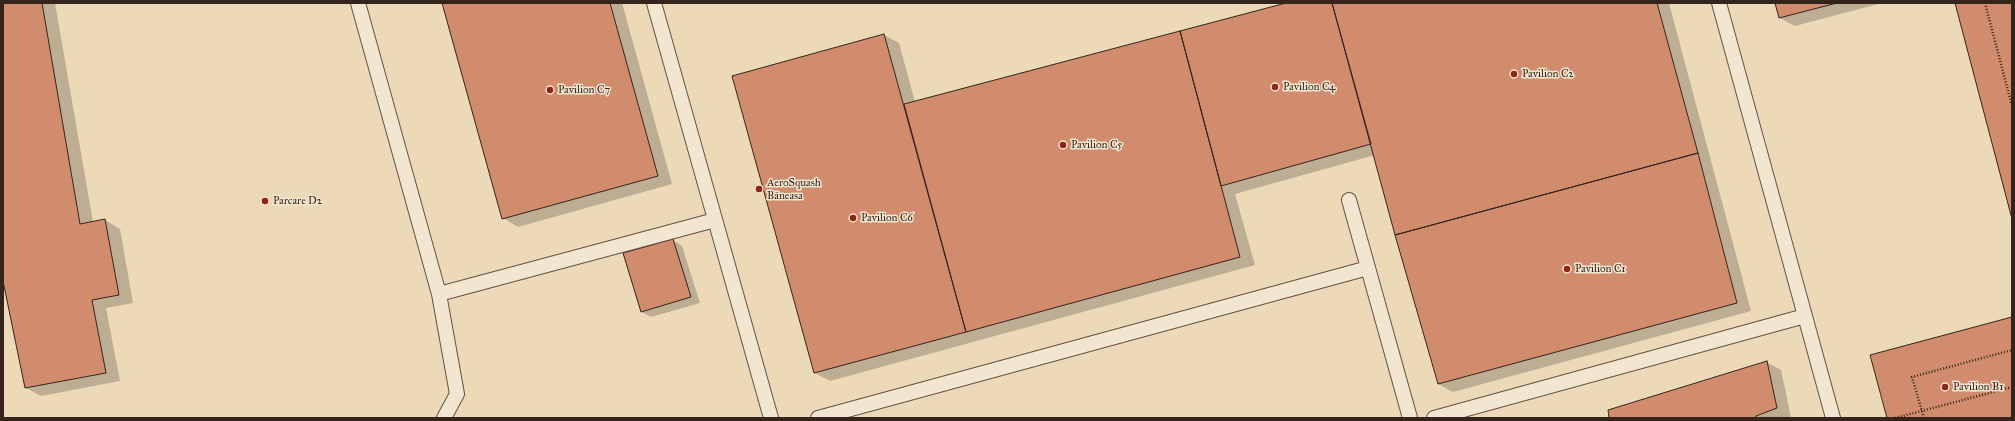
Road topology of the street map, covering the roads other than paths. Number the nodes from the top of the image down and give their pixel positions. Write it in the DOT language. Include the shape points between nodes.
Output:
graph roads {
  1 [pos="358,3"];
  2 [pos="654,3"];
  3 [pos="1719,3"];
  4 [pos="1349,200"];
  5 [pos="715,220"];
  6 [pos="1368,268"];
  7 [pos="439,294"];
  8 [pos="1805,316"];
  9 [pos="444,418"];
  10 [pos="771,418"];
  11 [pos="818,418"];
  12 [pos="1410,418"];
  13 [pos="1434,418"];
  14 [pos="1833,418"];
  1 -- 7 [label="lane"];
  2 -- 5 [label="lane"];
  3 -- 8 [label="lane"];
  4 -- 6 [label="lane"];
  5 -- 7 [label="lane"];
  5 -- 10 [label="lane"];
  6 -- 11 [label="lane"];
  6 -- 12 [label="lane"];
  7 -- 9 [label="lane" via="457,394"];
  8 -- 13 [label="lane"];
  8 -- 14 [label="lane"];
}
